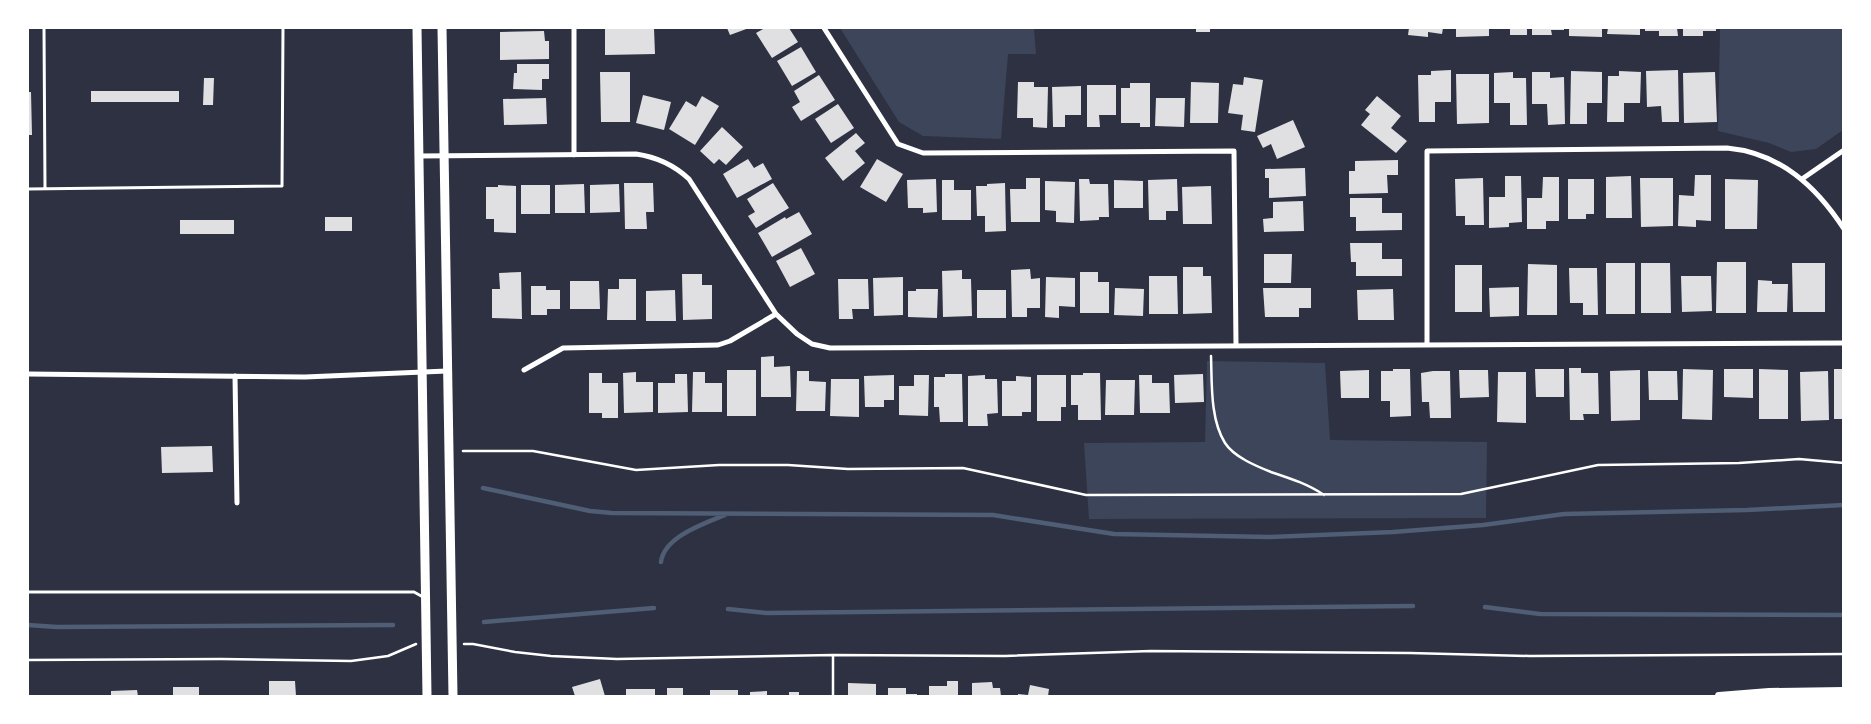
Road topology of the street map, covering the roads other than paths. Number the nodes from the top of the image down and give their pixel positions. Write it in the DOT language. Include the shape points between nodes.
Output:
graph roads {
  1 [pos="44,28"];
  2 [pos="283,28"];
  3 [pos="416,28"];
  4 [pos="442,28"];
  5 [pos="574,28"];
  6 [pos="824,28"];
  7 [pos="1844,150"];
  8 [pos="574,155"];
  9 [pos="419,156"];
  10 [pos="444,156"];
  11 [pos="1802,179"];
  12 [pos="28,189"];
  13 [pos="45,189"];
  14 [pos="1844,229"];
  15 [pos="776,314"];
  16 [pos="1844,343"];
  17 [pos="1236,345"];
  18 [pos="1427,345"];
  19 [pos="524,370"];
  20 [pos="447,371"];
  21 [pos="423,372"];
  22 [pos="28,374"];
  23 [pos="235,376"];
  24 [pos="237,503"];
  25 [pos="28,592"];
  26 [pos="426,600"];
  27 [pos="1844,691"];
  28 [pos="427,696"];
  29 [pos="453,696"];
  30 [pos="1719,696"];
  1 -- 13 [label="lane"];
  2 -- 13 [label="lane" via="282,186"];
  3 -- 9 [label="main road"];
  4 -- 10 [label="main road"];
  5 -- 8 [label="street"];
  6 -- 17 [label="street" via="898,144 923,152 1234,151"];
  7 -- 11 [label="street"];
  8 -- 10 [label="street"];
  8 -- 15 [label="street" via="636,154 674,166 690,179"];
  9 -- 10 [label="street"];
  9 -- 21 [label="main road"];
  10 -- 20 [label="main road"];
  11 -- 14 [label="street" via="1828,206"];
  11 -- 18 [label="street" via="1763,155 1727,148 1427,151"];
  12 -- 13 [label="lane"];
  15 -- 17 [label="street" via="812,344 830,348"];
  15 -- 19 [label="street" via="718,345 564,348"];
  16 -- 18 [label="street"];
  17 -- 18 [label="street"];
  20 -- 21 [label="street"];
  20 -- 29 [label="main road"];
  21 -- 23 [label="street"];
  21 -- 26 [label="main road"];
  22 -- 23 [label="street"];
  23 -- 24 [label="street"];
  25 -- 26 [label="lane" via="414,592"];
  26 -- 28 [label="main road"];
  27 -- 30 [label="street"];
}
